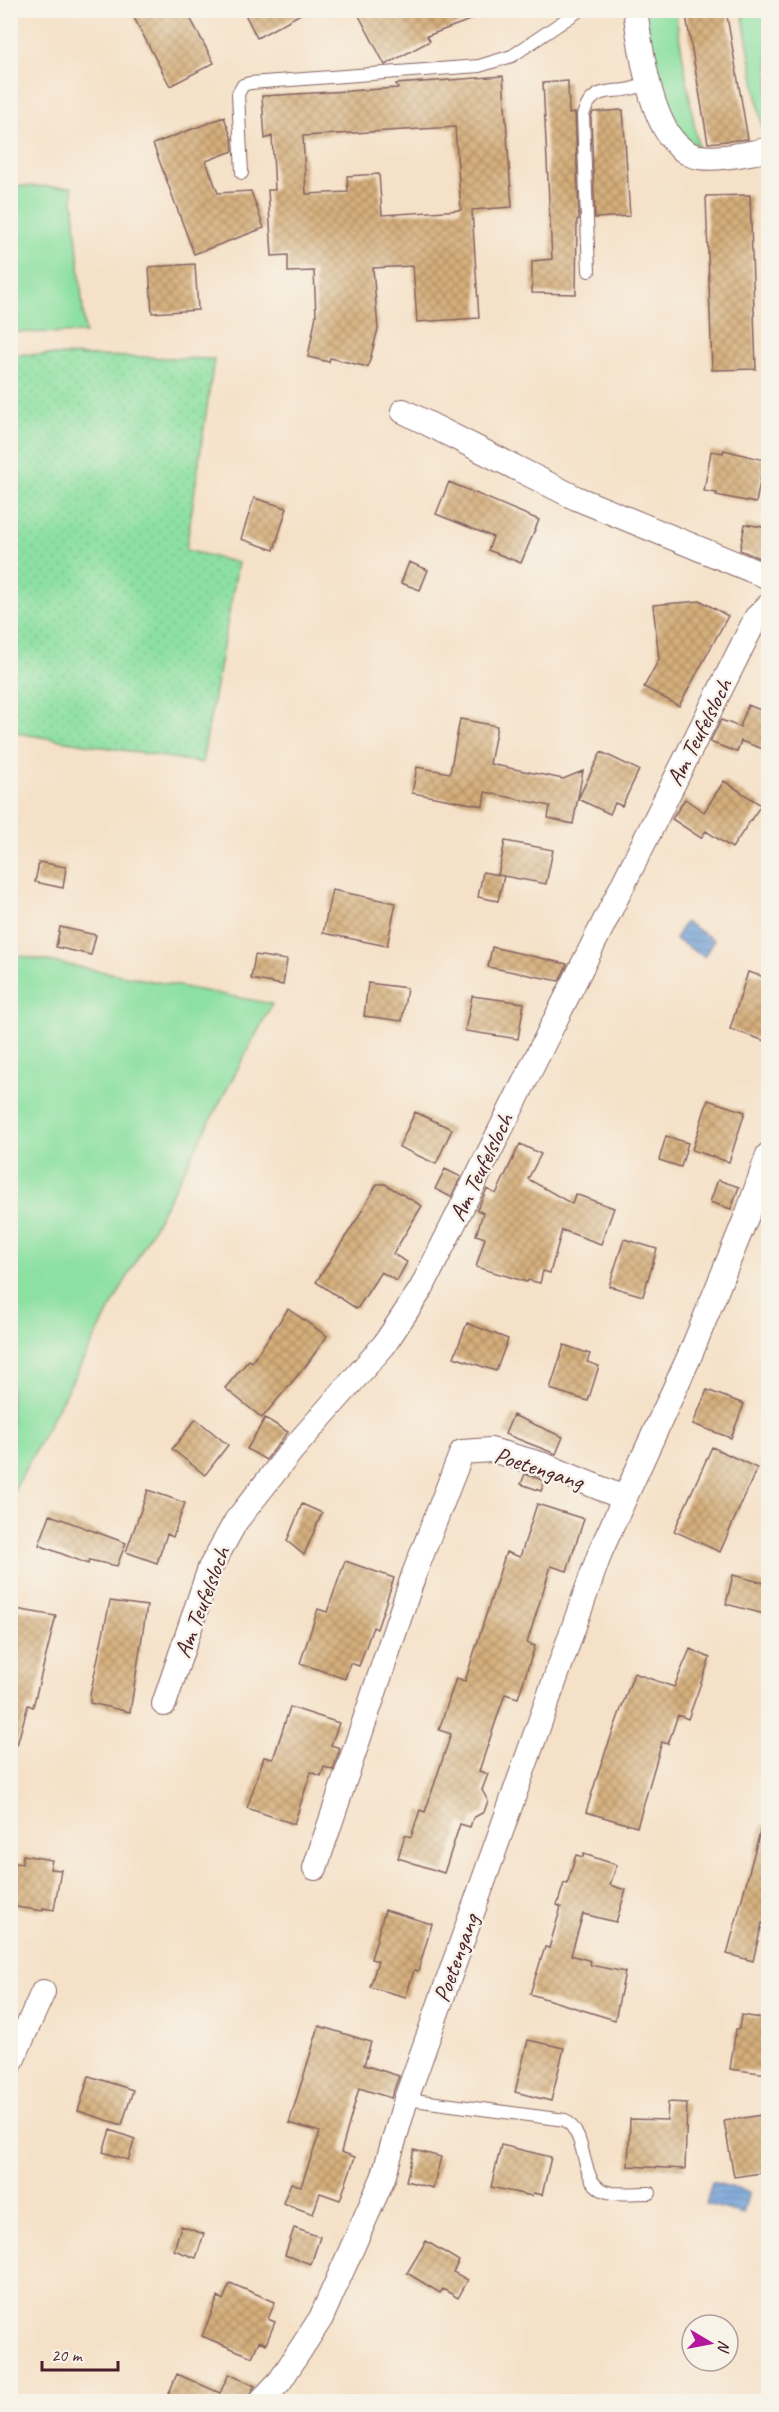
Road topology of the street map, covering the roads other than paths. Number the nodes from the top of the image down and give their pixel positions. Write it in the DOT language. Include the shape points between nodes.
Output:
graph roads {
  1 [pos="580,10"];
  2 [pos="635,10"];
  3 [pos="647,82"];
  4 [pos="768,150"];
  5 [pos="243,173"];
  6 [pos="590,271"];
  7 [pos="403,411"];
  8 [pos="768,577"];
  9 [pos="768,606"];
  10 [pos="768,1155"];
  11 [pos="624,1498"];
  12 [pos="164,1704"];
  13 [pos="315,1868"];
  14 [pos="43,1992"];
  15 [pos="10,2066"];
  16 [pos="406,2099"];
  17 [pos="650,2193"];
  18 [pos="260,2402"];
  1 -- 5 [label="lane" via="512,56 479,66 243,85 238,94"];
  2 -- 3 [label="street"];
  3 -- 4 [label="street" via="663,124 690,154 711,157"];
  3 -- 6 [label="lane" via="635,89 600,93 586,104 583,115"];
  7 -- 8 [label="street" via="576,498"];
  9 -- 12 [label="street, Am Teufelsloch" via="756,618 421,1289 384,1345 292,1450 231,1531 210,1568"];
  10 -- 11 [label="street, Poetengang" via="694,1345"];
  11 -- 13 [label="street, Poetengang" via="544,1465 490,1450 462,1452 414,1574"];
  11 -- 16 [label="street, Poetengang" via="601,1550"];
  14 -- 15 [label="street"];
  16 -- 17 [label="lane" via="565,2120 574,2126 581,2139 589,2177 597,2188 611,2193"];
  16 -- 18 [label="street, Poetengang" via="383,2178 321,2318 280,2381"];
}
